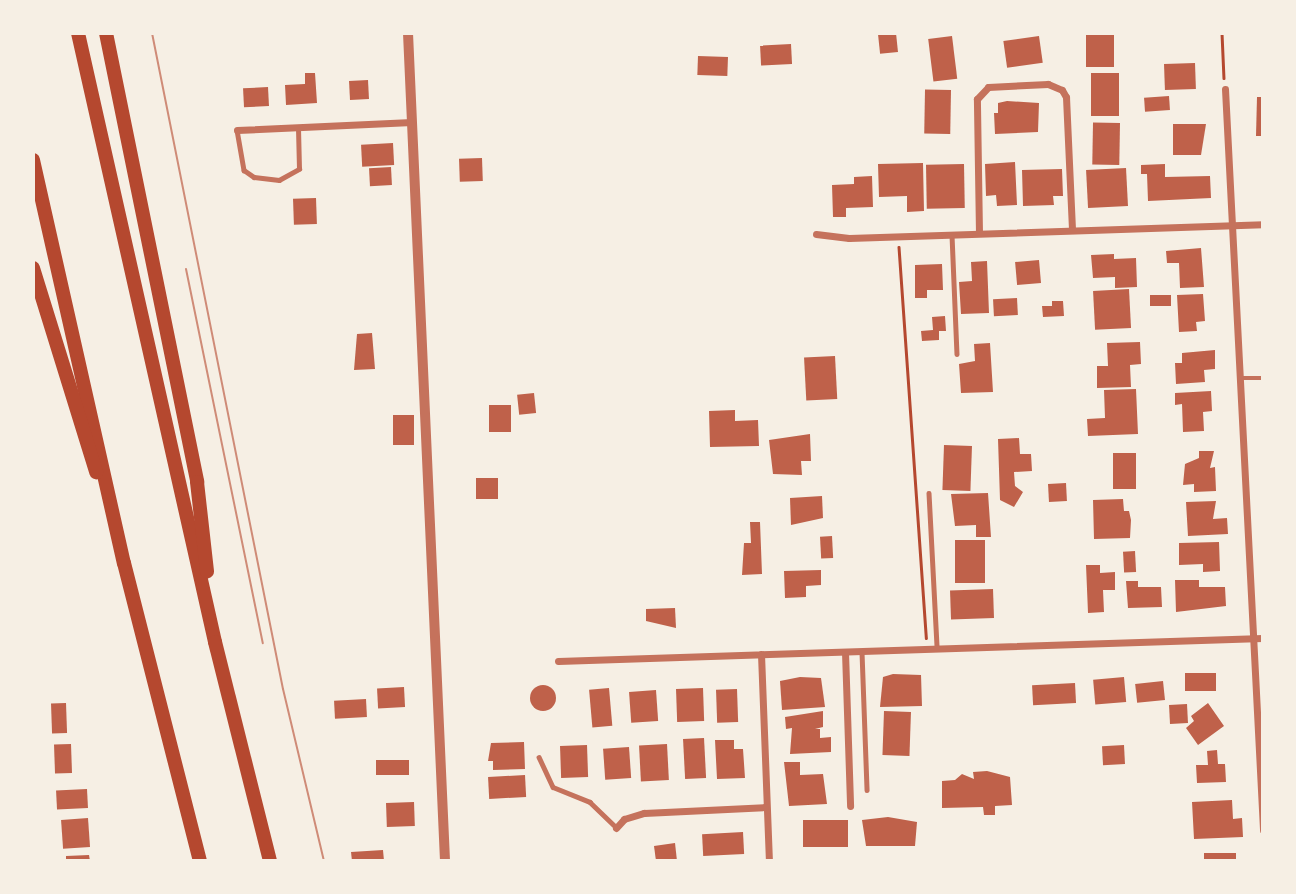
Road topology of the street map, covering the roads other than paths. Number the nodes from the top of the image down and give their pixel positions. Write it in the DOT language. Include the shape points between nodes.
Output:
graph roads {
  1 [pos="78,33"];
  2 [pos="106,33"];
  3 [pos="408,33"];
  4 [pos="1225,89"];
  5 [pos="412,122"];
  6 [pos="298,127"];
  7 [pos="237,130"];
  8 [pos="33,159"];
  9 [pos="1263,223"];
  10 [pos="1231,225"];
  11 [pos="1072,230"];
  12 [pos="978,233"];
  13 [pos="816,234"];
  14 [pos="952,234"];
  15 [pos="33,268"];
  16 [pos="957,355"];
  17 [pos="1263,377"];
  18 [pos="1239,378"];
  19 [pos="929,493"];
  20 [pos="124,564"];
  21 [pos="1252,638"];
  22 [pos="1263,638"];
  23 [pos="215,642"];
  24 [pos="937,648"];
  25 [pos="862,651"];
  26 [pos="845,652"];
  27 [pos="761,654"];
  28 [pos="558,661"];
  29 [pos="539,757"];
  30 [pos="867,790"];
  31 [pos="850,806"];
  32 [pos="765,807"];
  33 [pos="616,828"];
  34 [pos="1263,830"];
  35 [pos="200,861"];
  36 [pos="270,861"];
  37 [pos="445,861"];
  38 [pos="769,861"];
  1 -- 23 [label="highway"];
  2 -- 23 [label="highway" via="197,482"];
  3 -- 5 [label="street"];
  4 -- 10 [label="street"];
  5 -- 6 [label="street"];
  5 -- 37 [label="street"];
  6 -- 7 [label="street"];
  6 -- 7 [label="lane" via="299,169 279,180 254,177 244,170"];
  8 -- 20 [label="highway"];
  9 -- 10 [label="street"];
  10 -- 11 [label="street"];
  10 -- 18 [label="street"];
  11 -- 12 [label="street"];
  11 -- 12 [label="street" via="1066,97 1048,84 988,87 976,99"];
  12 -- 14 [label="street"];
  13 -- 14 [label="street"];
  14 -- 16 [label="lane"];
  15 -- 20 [label="highway"];
  17 -- 18 [label="lane"];
  18 -- 21 [label="street"];
  19 -- 24 [label="lane"];
  20 -- 35 [label="highway"];
  21 -- 22 [label="street"];
  21 -- 24 [label="street"];
  21 -- 34 [label="street"];
  23 -- 36 [label="highway"];
  24 -- 25 [label="street"];
  25 -- 26 [label="street"];
  25 -- 30 [label="lane"];
  26 -- 27 [label="street"];
  26 -- 31 [label="street"];
  27 -- 28 [label="street"];
  27 -- 32 [label="street"];
  29 -- 33 [label="lane" via="554,787 590,802"];
  32 -- 33 [label="street" via="644,813 624,819"];
  32 -- 38 [label="street"];
}
